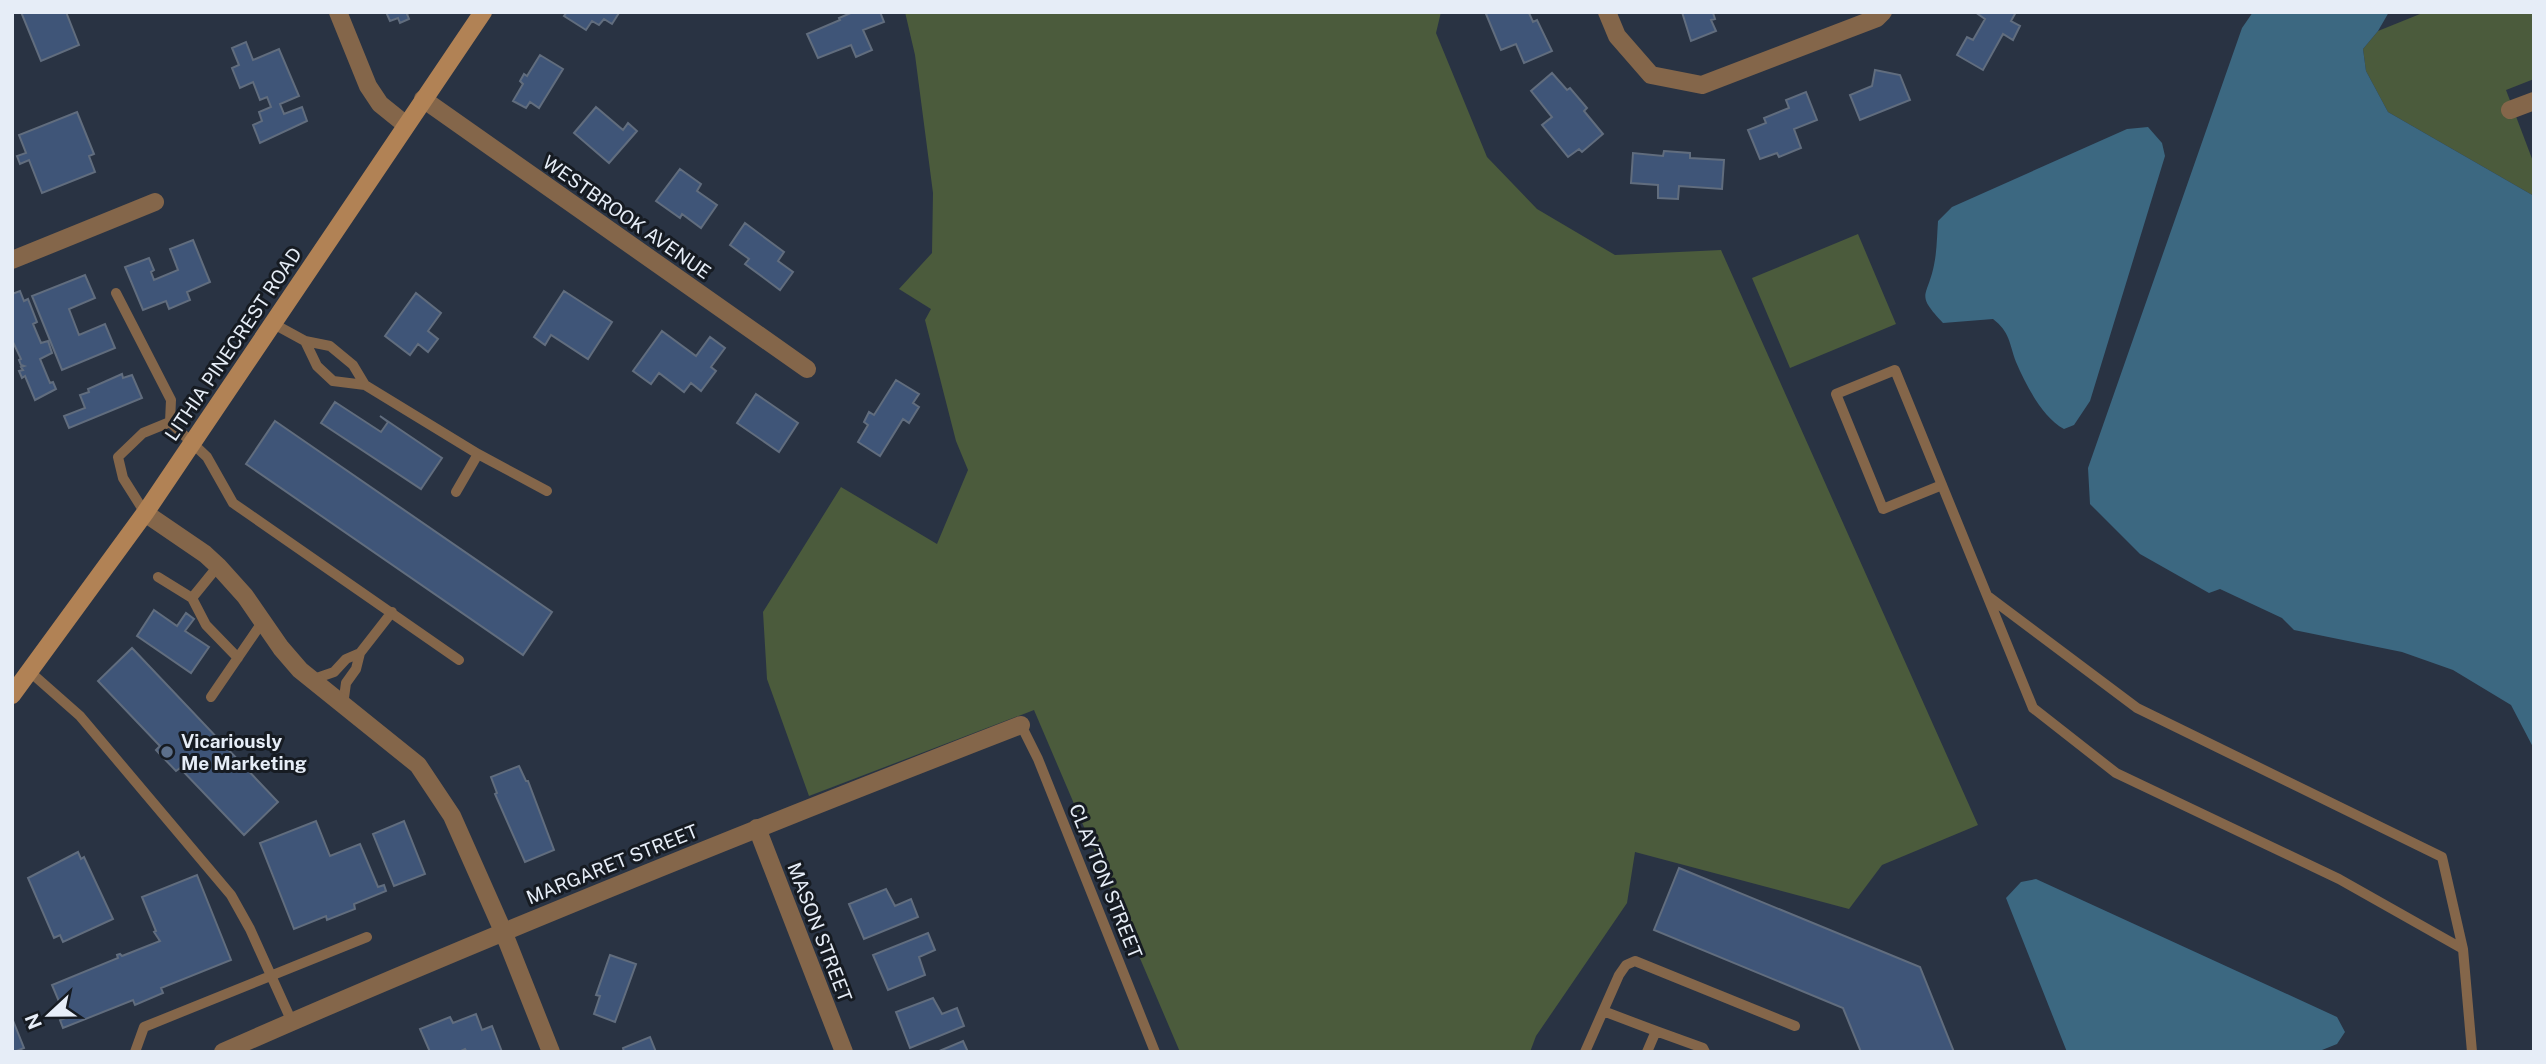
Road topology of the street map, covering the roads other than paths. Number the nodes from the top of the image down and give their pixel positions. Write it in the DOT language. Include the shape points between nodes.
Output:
graph roads {
  1 [pos="338,12"];
  2 [pos="483,12"];
  3 [pos="1607,12"];
  4 [pos="1883,12"];
  5 [pos="423,99"];
  6 [pos="2534,101"];
  7 [pos="2510,110"];
  8 [pos="406,125"];
  9 [pos="155,202"];
  10 [pos="13,257"];
  11 [pos="116,293"];
  12 [pos="272,323"];
  13 [pos="305,341"];
  14 [pos="807,369"];
  15 [pos="365,385"];
  16 [pos="170,422"];
  17 [pos="191,443"];
  18 [pos="478,454"];
  19 [pos="1942,485"];
  20 [pos="547,491"];
  21 [pos="456,492"];
  22 [pos="145,513"];
  23 [pos="218,566"];
  24 [pos="158,577"];
  25 [pos="1987,595"];
  26 [pos="192,598"];
  27 [pos="392,612"];
  28 [pos="263,621"];
  29 [pos="360,653"];
  30 [pos="238,658"];
  31 [pos="459,660"];
  32 [pos="29,671"];
  33 [pos="312,680"];
  34 [pos="12,695"];
  35 [pos="211,697"];
  36 [pos="343,705"];
  37 [pos="1021,725"];
  38 [pos="757,828"];
  39 [pos="503,931"];
  40 [pos="367,937"];
  41 [pos="2463,949"];
  42 [pos="271,976"];
  43 [pos="1603,1011"];
  44 [pos="292,1022"];
  45 [pos="1795,1026"];
  46 [pos="1656,1031"];
  47 [pos="245,1047"];
  48 [pos="135,1052"];
  49 [pos="223,1052"];
  50 [pos="551,1052"];
  51 [pos="844,1052"];
  52 [pos="1155,1052"];
  53 [pos="1585,1052"];
  54 [pos="1647,1052"];
  55 [pos="1705,1052"];
  56 [pos="2472,1052"];
  1 -- 8 [label="street" via="368,86 380,104"];
  2 -- 5 [label="main road, LITHIA PINECREST ROAD"];
  3 -- 4 [label="street" via="1617,36 1651,75 1702,85"];
  5 -- 8 [label="main road, LITHIA PINECREST ROAD"];
  5 -- 14 [label="street, WESTBROOK AVENUE"];
  6 -- 7 [label="street"];
  8 -- 12 [label="main road, LITHIA PINECREST ROAD"];
  9 -- 10 [label="street"];
  11 -- 16 [label="lane" via="171,400"];
  12 -- 13 [label="lane"];
  12 -- 17 [label="main road, LITHIA PINECREST ROAD"];
  13 -- 15 [label="lane" via="330,346 353,365"];
  13 -- 15 [label="lane" via="317,366 333,381"];
  15 -- 18 [label="lane"];
  16 -- 17 [label="lane"];
  16 -- 22 [label="lane" via="143,433 118,457 123,478"];
  17 -- 22 [label="main road, LITHIA PINECREST ROAD"];
  17 -- 27 [label="lane" via="207,457 233,503"];
  18 -- 20 [label="lane"];
  18 -- 21 [label="lane"];
  19 -- 19 [label="lane" via="1883,509 1836,394 1895,370"];
  19 -- 25 [label="lane"];
  22 -- 23 [label="street"];
  22 -- 32 [label="main road, LITHIA PINECREST ROAD"];
  23 -- 26 [label="lane"];
  23 -- 28 [label="street"];
  24 -- 26 [label="lane"];
  25 -- 41 [label="lane" via="2033,708 2116,774 2339,879"];
  25 -- 41 [label="lane" via="2137,708 2442,857"];
  26 -- 30 [label="lane" via="206,625"];
  27 -- 29 [label="lane"];
  27 -- 31 [label="lane"];
  28 -- 30 [label="lane"];
  28 -- 33 [label="street"];
  29 -- 33 [label="lane" via="334,672"];
  29 -- 36 [label="lane" via="346,683"];
  30 -- 35 [label="lane"];
  32 -- 34 [label="main road, LITHIA PINECREST ROAD"];
  32 -- 42 [label="lane" via="80,716 231,895"];
  33 -- 36 [label="street"];
  36 -- 39 [label="street" via="396,744 436,790"];
  37 -- 38 [label="street, MARGARET STREET"];
  37 -- 52 [label="lane, CLAYTON STREET"];
  38 -- 39 [label="street, MARGARET STREET"];
  38 -- 51 [label="street, MASON STREET"];
  39 -- 44 [label="street, MARGARET STREET"];
  39 -- 50 [label="street"];
  40 -- 42 [label="lane"];
  41 -- 56 [label="lane"];
  42 -- 44 [label="lane"];
  42 -- 48 [label="lane" via="144,1027"];
  43 -- 45 [label="lane" via="1619,975 1635,961"];
  43 -- 46 [label="lane"];
  43 -- 53 [label="lane"];
  44 -- 47 [label="street, MARGARET STREET"];
  46 -- 54 [label="lane"];
  46 -- 55 [label="lane"];
  47 -- 49 [label="street, MARGARET STREET"];
}
